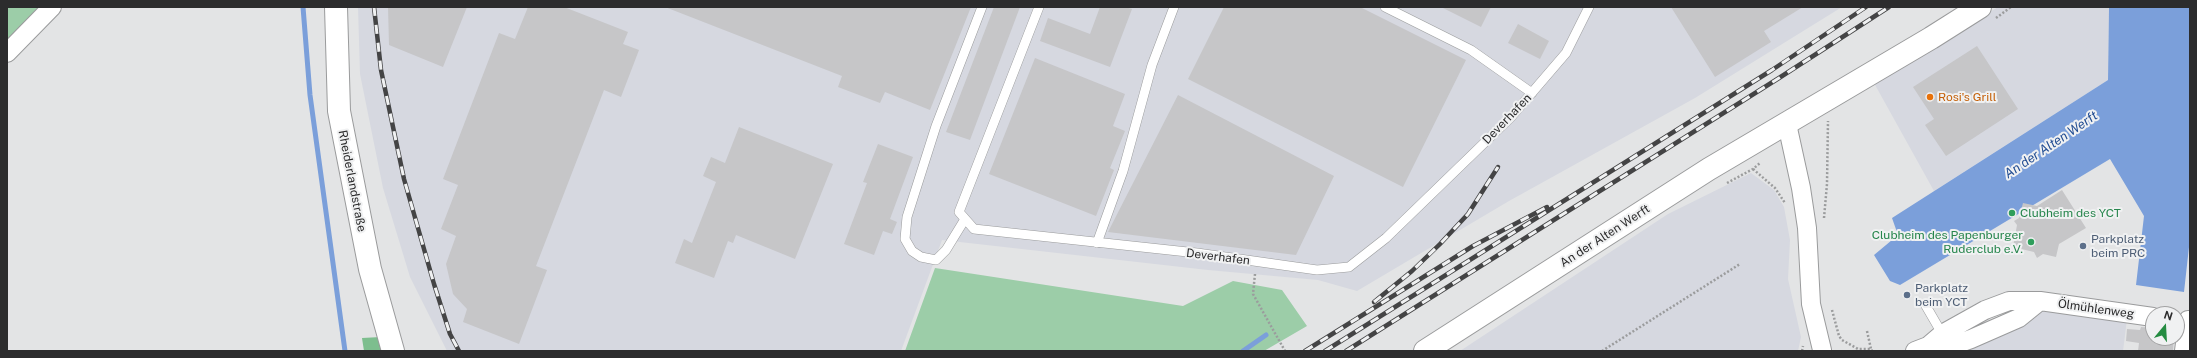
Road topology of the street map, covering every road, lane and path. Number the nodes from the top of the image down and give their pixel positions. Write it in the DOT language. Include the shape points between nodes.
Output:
graph roads {
  1 [pos="52,7"];
  2 [pos="336,7"];
  3 [pos="982,7"];
  4 [pos="1039,7"];
  5 [pos="1174,7"];
  6 [pos="1385,7"];
  7 [pos="1589,7"];
  8 [pos="1980,7"];
  9 [pos="7,53"];
  10 [pos="1532,93"];
  11 [pos="1828,121"];
  12 [pos="1786,124"];
  13 [pos="1753,169"];
  14 [pos="1787,209"];
  15 [pos="965,219"];
  16 [pos="1823,222"];
  17 [pos="1097,243"];
  18 [pos="1256,261"];
  19 [pos="1740,264"];
  20 [pos="1830,303"];
  21 [pos="1926,306"];
  22 [pos="2145,316"];
  23 [pos="1867,331"];
  24 [pos="1945,341"];
  25 [pos="1922,349"];
  26 [pos="1871,350"];
  27 [pos="394,351"];
  28 [pos="1285,351"];
  29 [pos="1426,351"];
  30 [pos="1602,351"];
  31 [pos="1821,351"];
  32 [pos="1837,351"];
  1 -- 9 [label="street"];
  2 -- 27 [label="street, Rheiderlandstraße" via="339,111 370,269"];
  3 -- 15 [label="lane" via="936,126 907,217 905,239 912,251 921,257 936,260 946,250"];
  4 -- 15 [label="lane" via="959,212"];
  5 -- 17 [label="lane" via="1152,65 1123,170"];
  6 -- 10 [label="lane" via="1471,50"];
  7 -- 10 [label="lane, Deverhafen" via="1566,53"];
  8 -- 12 [label="street, An der Alten Werft"];
  10 -- 18 [label="lane, Deverhafen" via="1511,117 1392,232 1349,267 1317,270"];
  11 -- 16 [label="path" via="1827,184"];
  12 -- 29 [label="street, An der Alten Werft" via="1709,169"];
  12 -- 31 [label="street" via="1803,201 1811,304"];
  13 -- 14 [label="path" via="1775,188"];
  15 -- 17 [label="lane, Deverhafen" via="974,229"];
  17 -- 18 [label="lane, Deverhafen"];
  18 -- 28 [label="path" via="1253,294"];
  19 -- 30 [label="path"];
  20 -- 26 [label="path" via="1842,340 1858,349"];
  21 -- 24 [label="lane"];
  22 -- 24 [label="street, Ölmühlenweg" via="2040,301 2009,301 1985,310"];
  23 -- 26 [label="path"];
  24 -- 25 [label="street, Ölmühlenweg"];
  31 -- 32 [label="street"];
}
